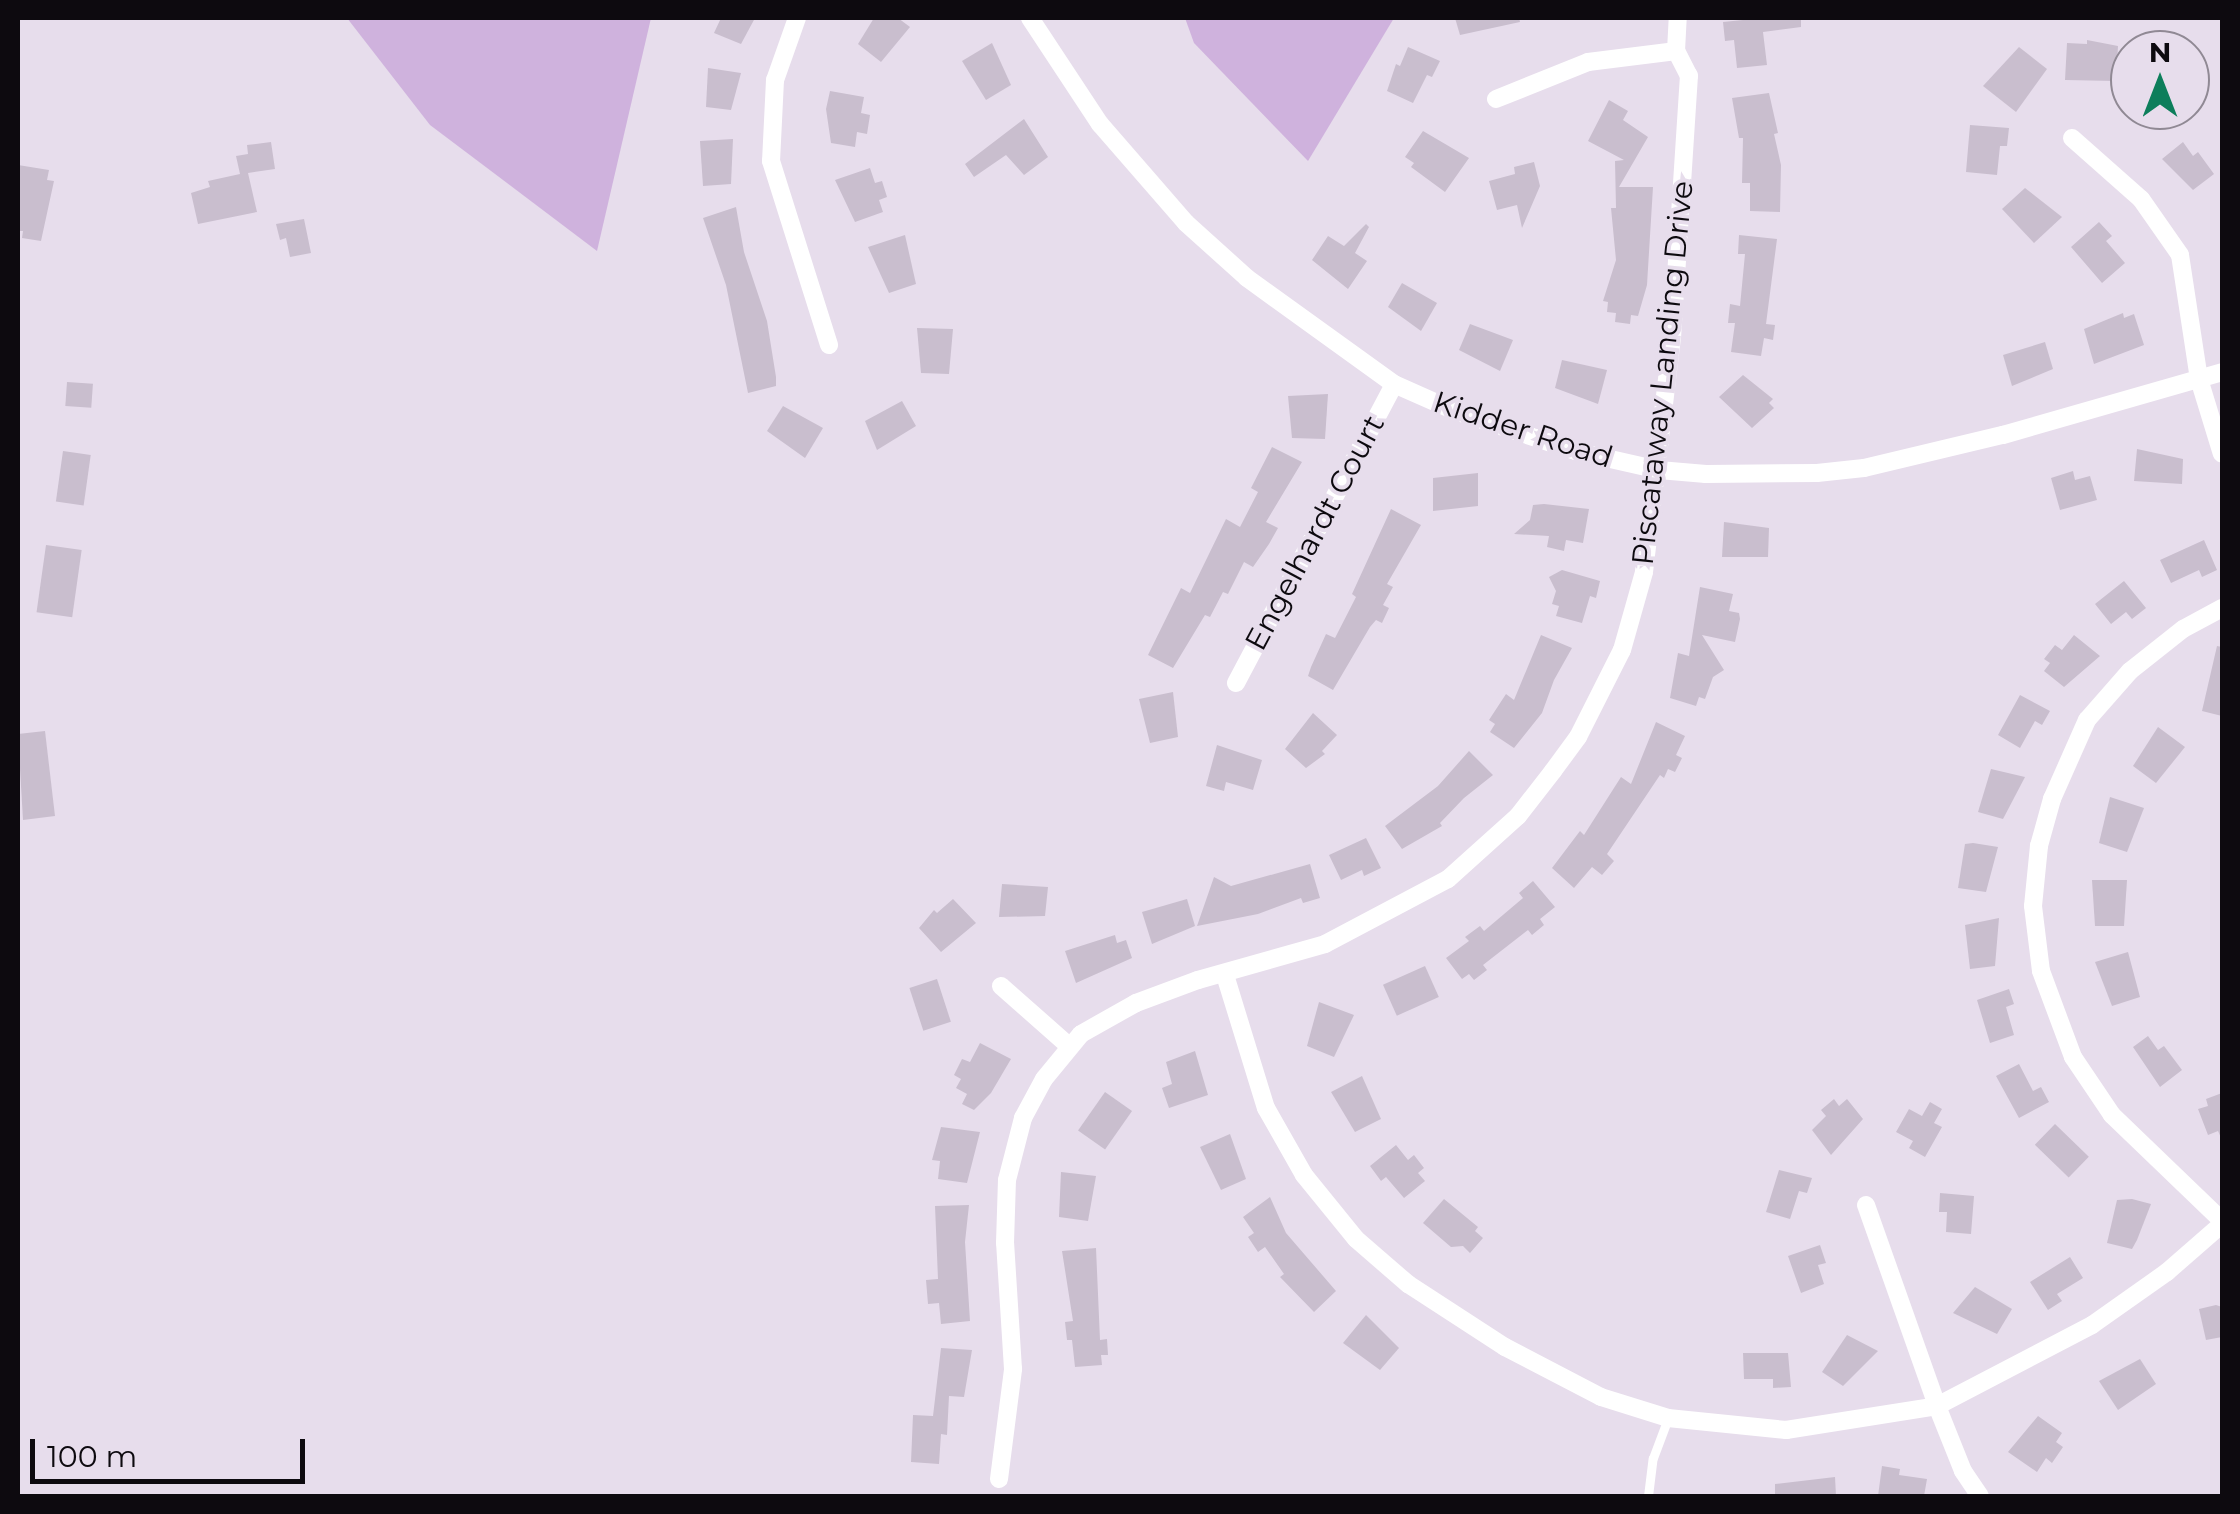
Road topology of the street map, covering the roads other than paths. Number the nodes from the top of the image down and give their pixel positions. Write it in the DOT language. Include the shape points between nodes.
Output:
graph roads {
  1 [pos="797,18"];
  2 [pos="1030,18"];
  3 [pos="1678,18"];
  4 [pos="1676,51"];
  5 [pos="1496,100"];
  6 [pos="2072,138"];
  7 [pos="829,346"];
  8 [pos="2222,372"];
  9 [pos="2199,379"];
  10 [pos="1394,384"];
  11 [pos="2222,454"];
  12 [pos="1659,470"];
  13 [pos="2222,608"];
  14 [pos="1236,682"];
  15 [pos="1225,975"];
  16 [pos="1002,986"];
  17 [pos="1069,1046"];
  18 [pos="1866,1206"];
  19 [pos="2222,1222"];
  20 [pos="1936,1406"];
  21 [pos="1668,1418"];
  22 [pos="1000,1479"];
  23 [pos="1648,1496"];
  24 [pos="1980,1496"];
  1 -- 7 [label="street" via="775,80 770,161"];
  2 -- 10 [label="street, Kidder Road" via="1100,124 1186,223 1262,290"];
  3 -- 4 [label="street, Piscataway Landing Drive"];
  4 -- 5 [label="street" via="1588,62"];
  4 -- 12 [label="street, Piscataway Landing Drive" via="1689,76"];
  6 -- 9 [label="street" via="2142,199 2180,255"];
  8 -- 9 [label="street, Kidder Road"];
  9 -- 11 [label="street"];
  9 -- 12 [label="street, Kidder Road" via="1906,461 1816,473"];
  10 -- 12 [label="street, Kidder Road" via="1512,431"];
  10 -- 14 [label="street, Engelhardt Court"];
  12 -- 15 [label="street, Piscataway Landing Drive" via="1644,572 1622,650 1578,736 1518,816 1417,900 1325,944"];
  13 -- 19 [label="street" via="2130,671 2087,720 2052,799 2039,846 2034,906 2041,971 2073,1056 2112,1115"];
  15 -- 17 [label="street, Piscataway Landing Drive" via="1136,1003"];
  15 -- 21 [label="street" via="1266,1108 1304,1175 1356,1239 1408,1284 1505,1347 1600,1398"];
  16 -- 17 [label="street"];
  17 -- 22 [label="street, Piscataway Landing Drive" via="1022,1118 1007,1180 1013,1369"];
  18 -- 20 [label="street"];
  19 -- 20 [label="street" via="2092,1326"];
  20 -- 21 [label="street" via="1786,1430"];
  20 -- 24 [label="street"];
  21 -- 23 [label="lane"];
}
